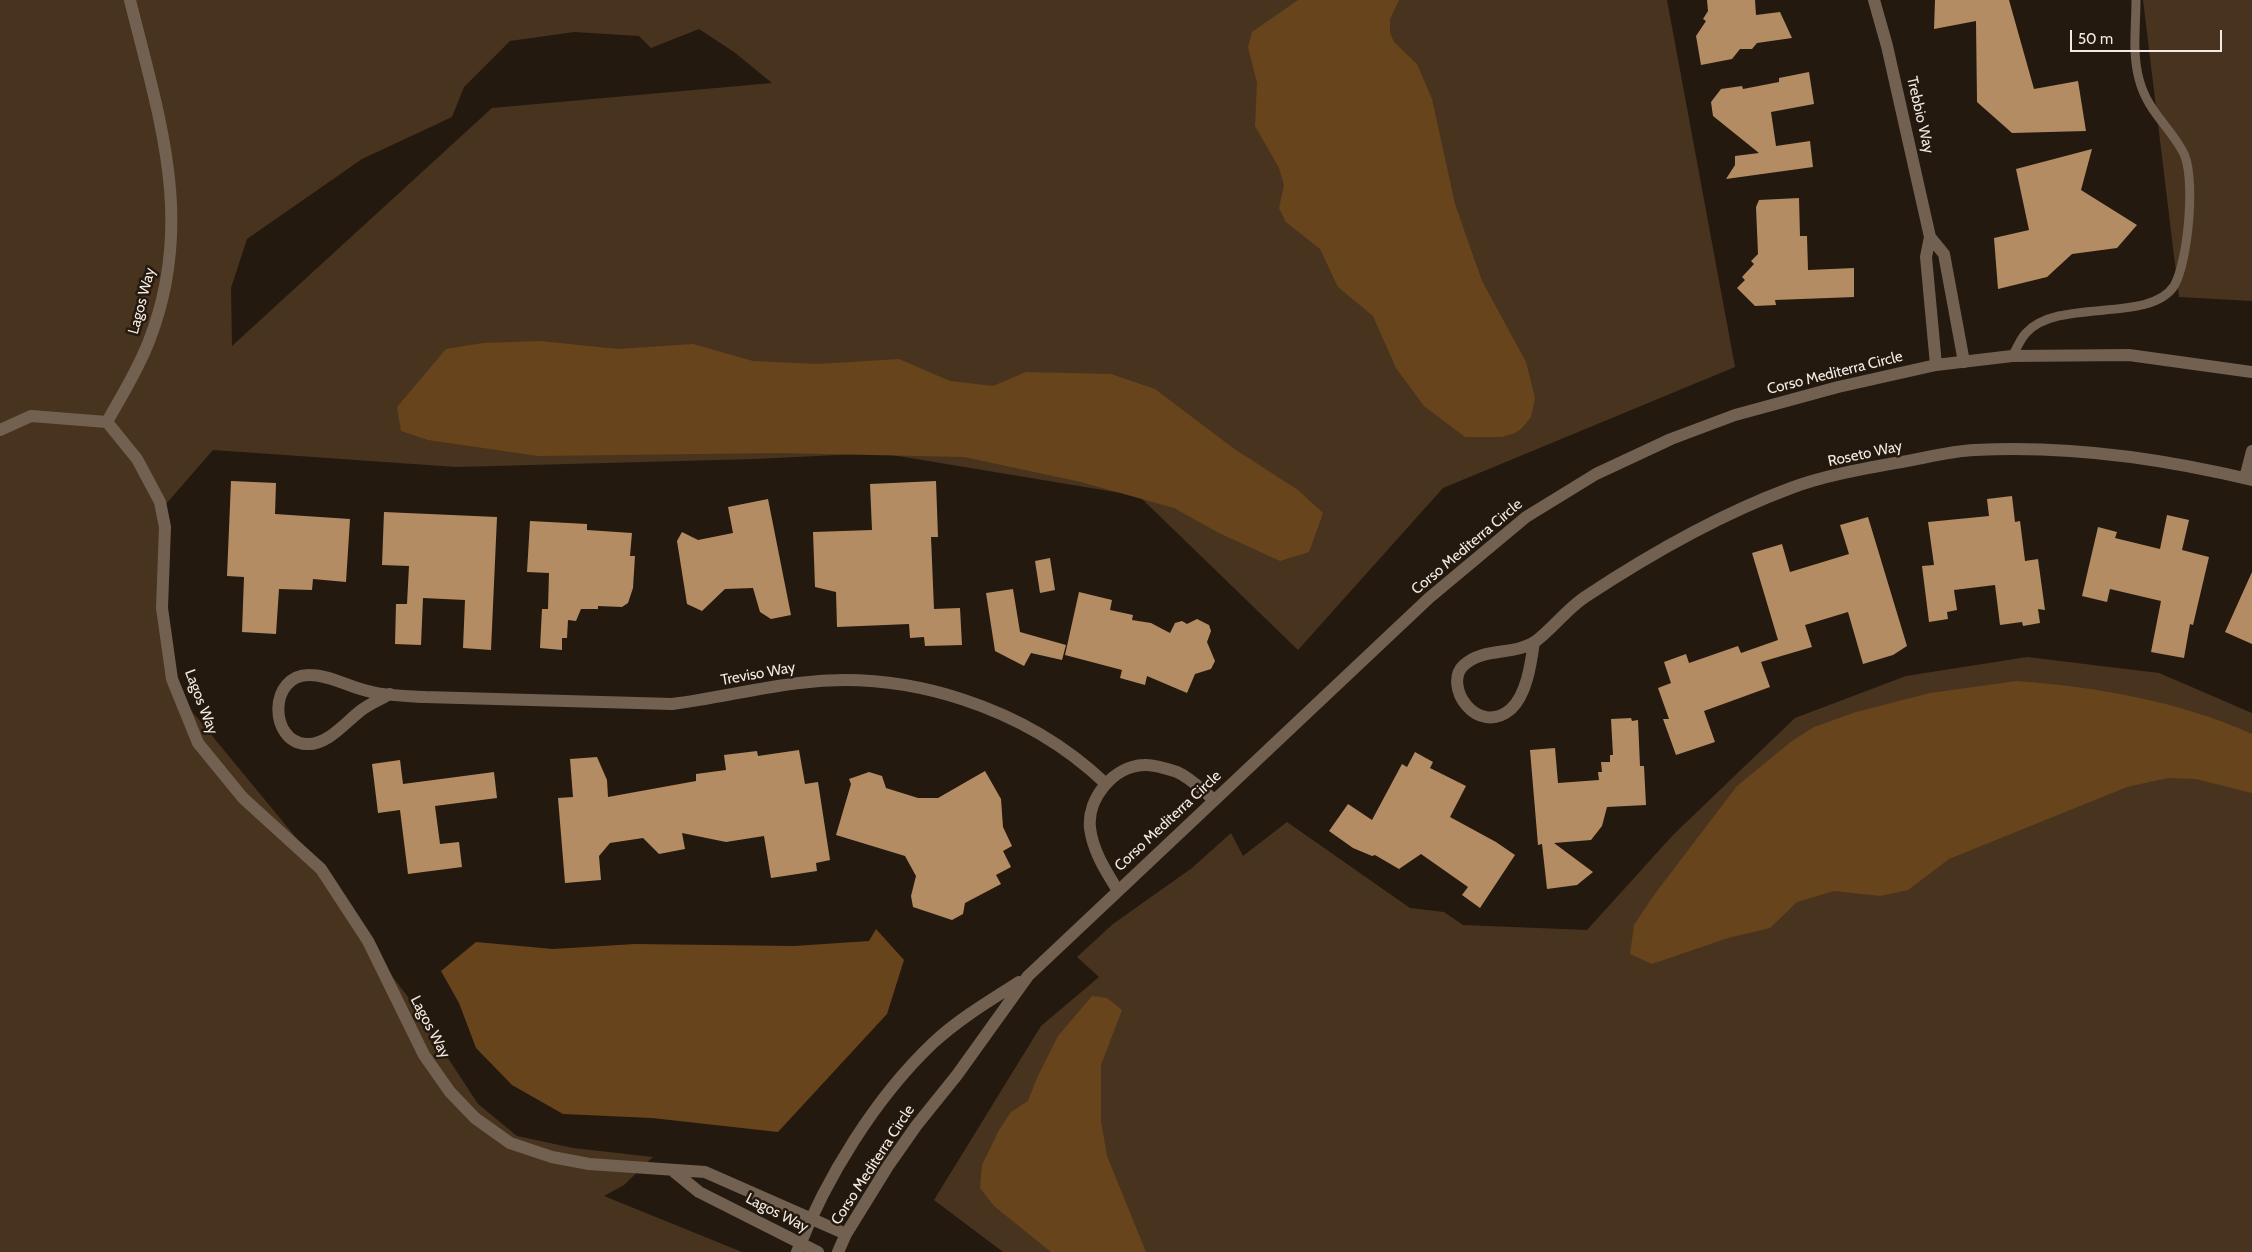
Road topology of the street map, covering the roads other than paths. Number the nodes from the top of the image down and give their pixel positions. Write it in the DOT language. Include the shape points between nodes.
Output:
graph roads {
  1 [pos="130,0"];
  2 [pos="1874,0"];
  3 [pos="2136,0"];
  4 [pos="1930,238"];
  5 [pos="2012,356"];
  6 [pos="1964,362"];
  7 [pos="1936,365"];
  8 [pos="2252,372"];
  9 [pos="107,422"];
  10 [pos="0,430"];
  11 [pos="2252,451"];
  12 [pos="2249,479"];
  13 [pos="1534,642"];
  14 [pos="390,694"];
  15 [pos="1106,783"];
  16 [pos="1214,800"];
  17 [pos="1118,891"];
  18 [pos="1028,976"];
  19 [pos="672,1170"];
  20 [pos="810,1219"];
  21 [pos="846,1234"];
  22 [pos="798,1247"];
  23 [pos="818,1252"];
  24 [pos="838,1252"];
  1 -- 9 [label="street, Lagos Way" via="168,159 173,220 168,271 157,318 136,370"];
  2 -- 4 [label="street, Trebbio Way"];
  3 -- 5 [label="lane" via="2135,50 2139,79 2148,105 2183,151 2190,177 2182,270 2173,287 2160,300 2047,320 2026,333"];
  4 -- 6 [label="street, Trebbio Way" via="1944,254"];
  4 -- 7 [label="street, Trebbio Way" via="1926,257"];
  5 -- 6 [label="street, Corso Mediterra Circle"];
  5 -- 8 [label="street, Corso Mediterra Circle" via="2129,355"];
  6 -- 7 [label="street, Corso Mediterra Circle"];
  7 -- 16 [label="street, Corso Mediterra Circle" via="1838,386 1735,415 1671,439 1596,474 1526,517 1429,598"];
  9 -- 10 [label="street" via="31,416"];
  9 -- 19 [label="street, Lagos Way" via="137,459 160,502 165,526 162,608 172,679 198,743 243,798 321,869 368,941 424,1055 450,1092 476,1118 510,1143 552,1157 589,1164"];
  11 -- 12 [label="street, Roseto Way"];
  12 -- 13 [label="street, Roseto Way" via="2188,465 2084,450 1973,450 1871,467 1793,487 1711,522 1582,599"];
  13 -- 13 [label="street, Roseto Way" via="1520,697 1512,708 1486,719 1462,702 1457,680 1463,665 1480,655 1506,652"];
  14 -- 14 [label="street, Treviso Way" via="309,674 289,680 278,697 278,715 282,729 292,739 306,744 319,742 334,734 365,707"];
  14 -- 15 [label="street, Treviso Way" via="672,704 834,680 910,686 978,706 1028,728 1067,750"];
  15 -- 16 [label="street" via="1126,770 1143,765 1160,767 1179,773"];
  15 -- 17 [label="street" via="1092,807 1090,827 1094,847"];
  16 -- 17 [label="street, Corso Mediterra Circle"];
  17 -- 18 [label="street, Corso Mediterra Circle"];
  18 -- 20 [label="street, Corso Mediterra Circle" via="965,1016 933,1044 890,1090 837,1168"];
  18 -- 21 [label="street, Corso Mediterra Circle" via="916,1126"];
  19 -- 20 [label="street, Lagos Way" via="705,1172"];
  19 -- 22 [label="street, Lagos Way" via="698,1192"];
  20 -- 21 [label="street, Lagos Way"];
  20 -- 22 [label="street, Corso Mediterra Circle"];
  21 -- 24 [label="street, Corso Mediterra Circle"];
  22 -- 23 [label="street, Lagos Way"];
}
